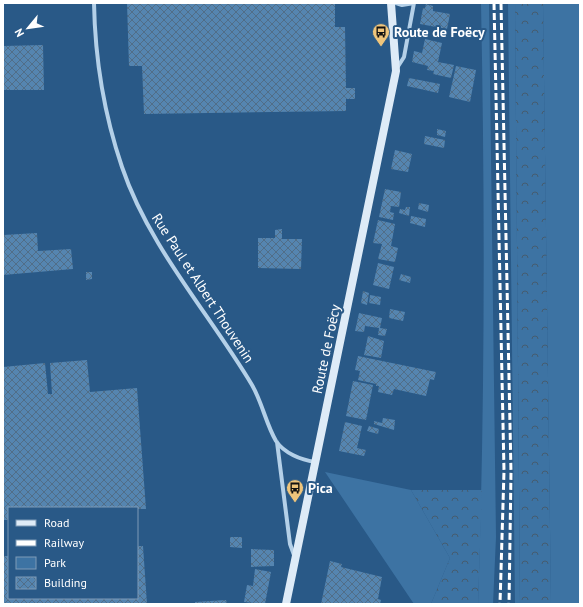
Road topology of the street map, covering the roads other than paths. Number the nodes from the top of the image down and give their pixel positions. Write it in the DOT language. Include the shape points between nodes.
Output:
graph roads {
  1 [pos="94,3"];
  2 [pos="391,3"];
  3 [pos="396,3"];
  4 [pos="414,3"];
  5 [pos="396,70"];
  6 [pos="277,442"];
  7 [pos="315,462"];
  8 [pos="295,558"];
  9 [pos="286,604"];
  1 -- 6 [label="street, Rue Paul et Albert Thouvenin" via="100,76 122,167 144,217 167,256 253,387"];
  2 -- 5 [label="street, Route de Foëcy"];
  3 -- 4 [label="street"];
  4 -- 5 [label="street" via="404,57"];
  5 -- 7 [label="street, Route de Foëcy"];
  6 -- 7 [label="street, Rue Paul et Albert Thouvenin" via="290,454"];
  6 -- 8 [label="street, Rue Paul et Albert Thouvenin" via="290,544"];
  7 -- 8 [label="street, Route de Foëcy"];
  8 -- 9 [label="street, Route de Foëcy"];
}
